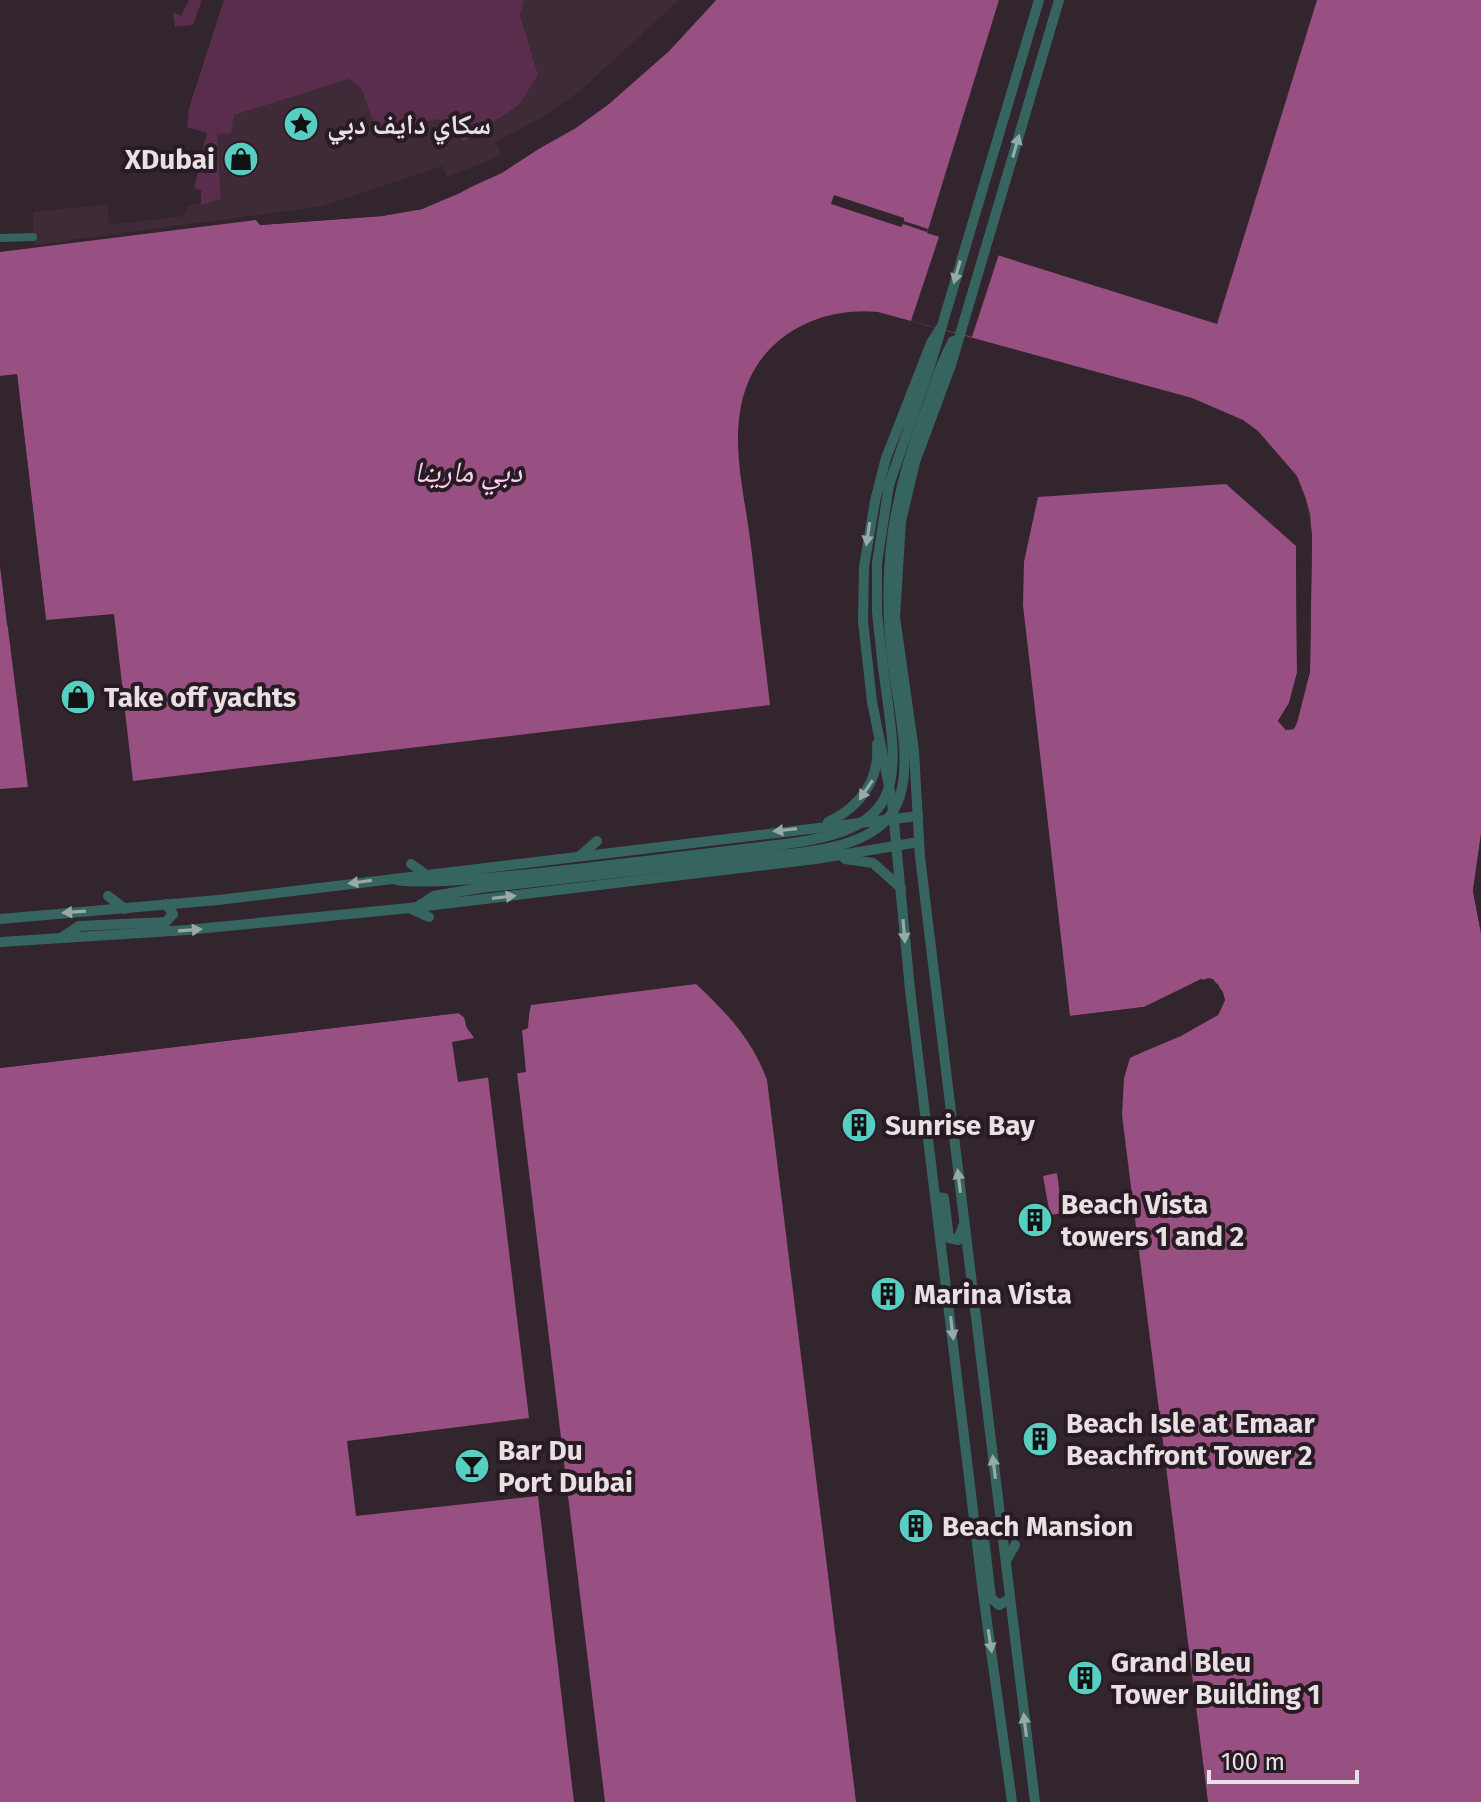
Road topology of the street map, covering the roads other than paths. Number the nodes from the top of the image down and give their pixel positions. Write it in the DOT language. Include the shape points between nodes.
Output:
graph roads {
  1 [pos="1039,0"];
  2 [pos="1059,0"];
  3 [pos="33,237"];
  4 [pos="0,238"];
  5 [pos="940,329"];
  6 [pos="959,333"];
  7 [pos="888,667"];
  8 [pos="879,730"];
  9 [pos="918,816"];
  10 [pos="894,818"];
  11 [pos="817,826"];
  12 [pos="597,841"];
  13 [pos="919,842"];
  14 [pos="896,845"];
  15 [pos="776,850"];
  16 [pos="581,855"];
  17 [pos="816,859"];
  18 [pos="411,864"];
  19 [pos="424,873"];
  20 [pos="681,875"];
  21 [pos="392,878"];
  22 [pos="666,888"];
  23 [pos="901,888"];
  24 [pos="108,896"];
  25 [pos="166,904"];
  26 [pos="414,908"];
  27 [pos="125,909"];
  28 [pos="429,917"];
  29 [pos="0,919"];
  30 [pos="64,936"];
  31 [pos="0,942"];
  32 [pos="937,1197"];
  33 [pos="964,1224"];
  34 [pos="974,1523"];
  35 [pos="1015,1545"];
  36 [pos="1006,1561"];
  37 [pos="1010,1599"];
  38 [pos="1019,1668"];
  39 [pos="1032,1683"];
  40 [pos="1012,1802"];
  41 [pos="1035,1802"];
  1 -- 5 [label="street, one-way"];
  6 -- 2 [label="street, one-way"];
  3 -- 4 [label="street"];
  5 -- 7 [label="street" via="884,511 876,590"];
  5 -- 8 [label="street, one-way" via="886,458 869,526 863,621"];
  6 -- 7 [label="street" via="913,441 895,506 887,588"];
  6 -- 9 [label="street" via="915,462 897,560 896,636"];
  7 -- 15 [label="street, bridge" via="894,752 885,797 850,830"];
  8 -- 10 [label="street"];
  8 -- 11 [label="street, one-way" via="876,770 867,789 842,815"];
  9 -- 10 [label="street"];
  9 -- 13 [label="street"];
  10 -- 11 [label="street"];
  10 -- 14 [label="street"];
  11 -- 16 [label="street, one-way"];
  12 -- 16 [label="street"];
  13 -- 14 [label="street"];
  33 -- 13 [label="street, one-way"];
  14 -- 17 [label="street"];
  14 -- 23 [label="street"];
  15 -- 21 [label="street" via="462,880 403,883"];
  15 -- 26 [label="street" via="480,888 434,896"];
  16 -- 19 [label="street"];
  17 -- 20 [label="street"];
  17 -- 23 [label="street" via="867,860"];
  18 -- 19 [label="street"];
  19 -- 21 [label="street"];
  20 -- 22 [label="street"];
  26 -- 20 [label="street, one-way"];
  21 -- 25 [label="street, one-way"];
  23 -- 32 [label="street, one-way"];
  24 -- 27 [label="street"];
  25 -- 27 [label="street"];
  25 -- 30 [label="street" via="173,914 166,922 79,926"];
  26 -- 28 [label="street"];
  30 -- 26 [label="street, one-way"];
  27 -- 29 [label="street, one-way"];
  30 -- 31 [label="street"];
  32 -- 33 [label="street" via="944,1198 951,1241 958,1240"];
  32 -- 34 [label="street, one-way"];
  36 -- 33 [label="street, one-way"];
  34 -- 37 [label="street" via="984,1538 991,1598 999,1605"];
  34 -- 40 [label="street, one-way"];
  35 -- 36 [label="street"];
  36 -- 37 [label="street"];
  37 -- 38 [label="street"];
  38 -- 39 [label="street"];
  41 -- 38 [label="street, one-way"];
}
